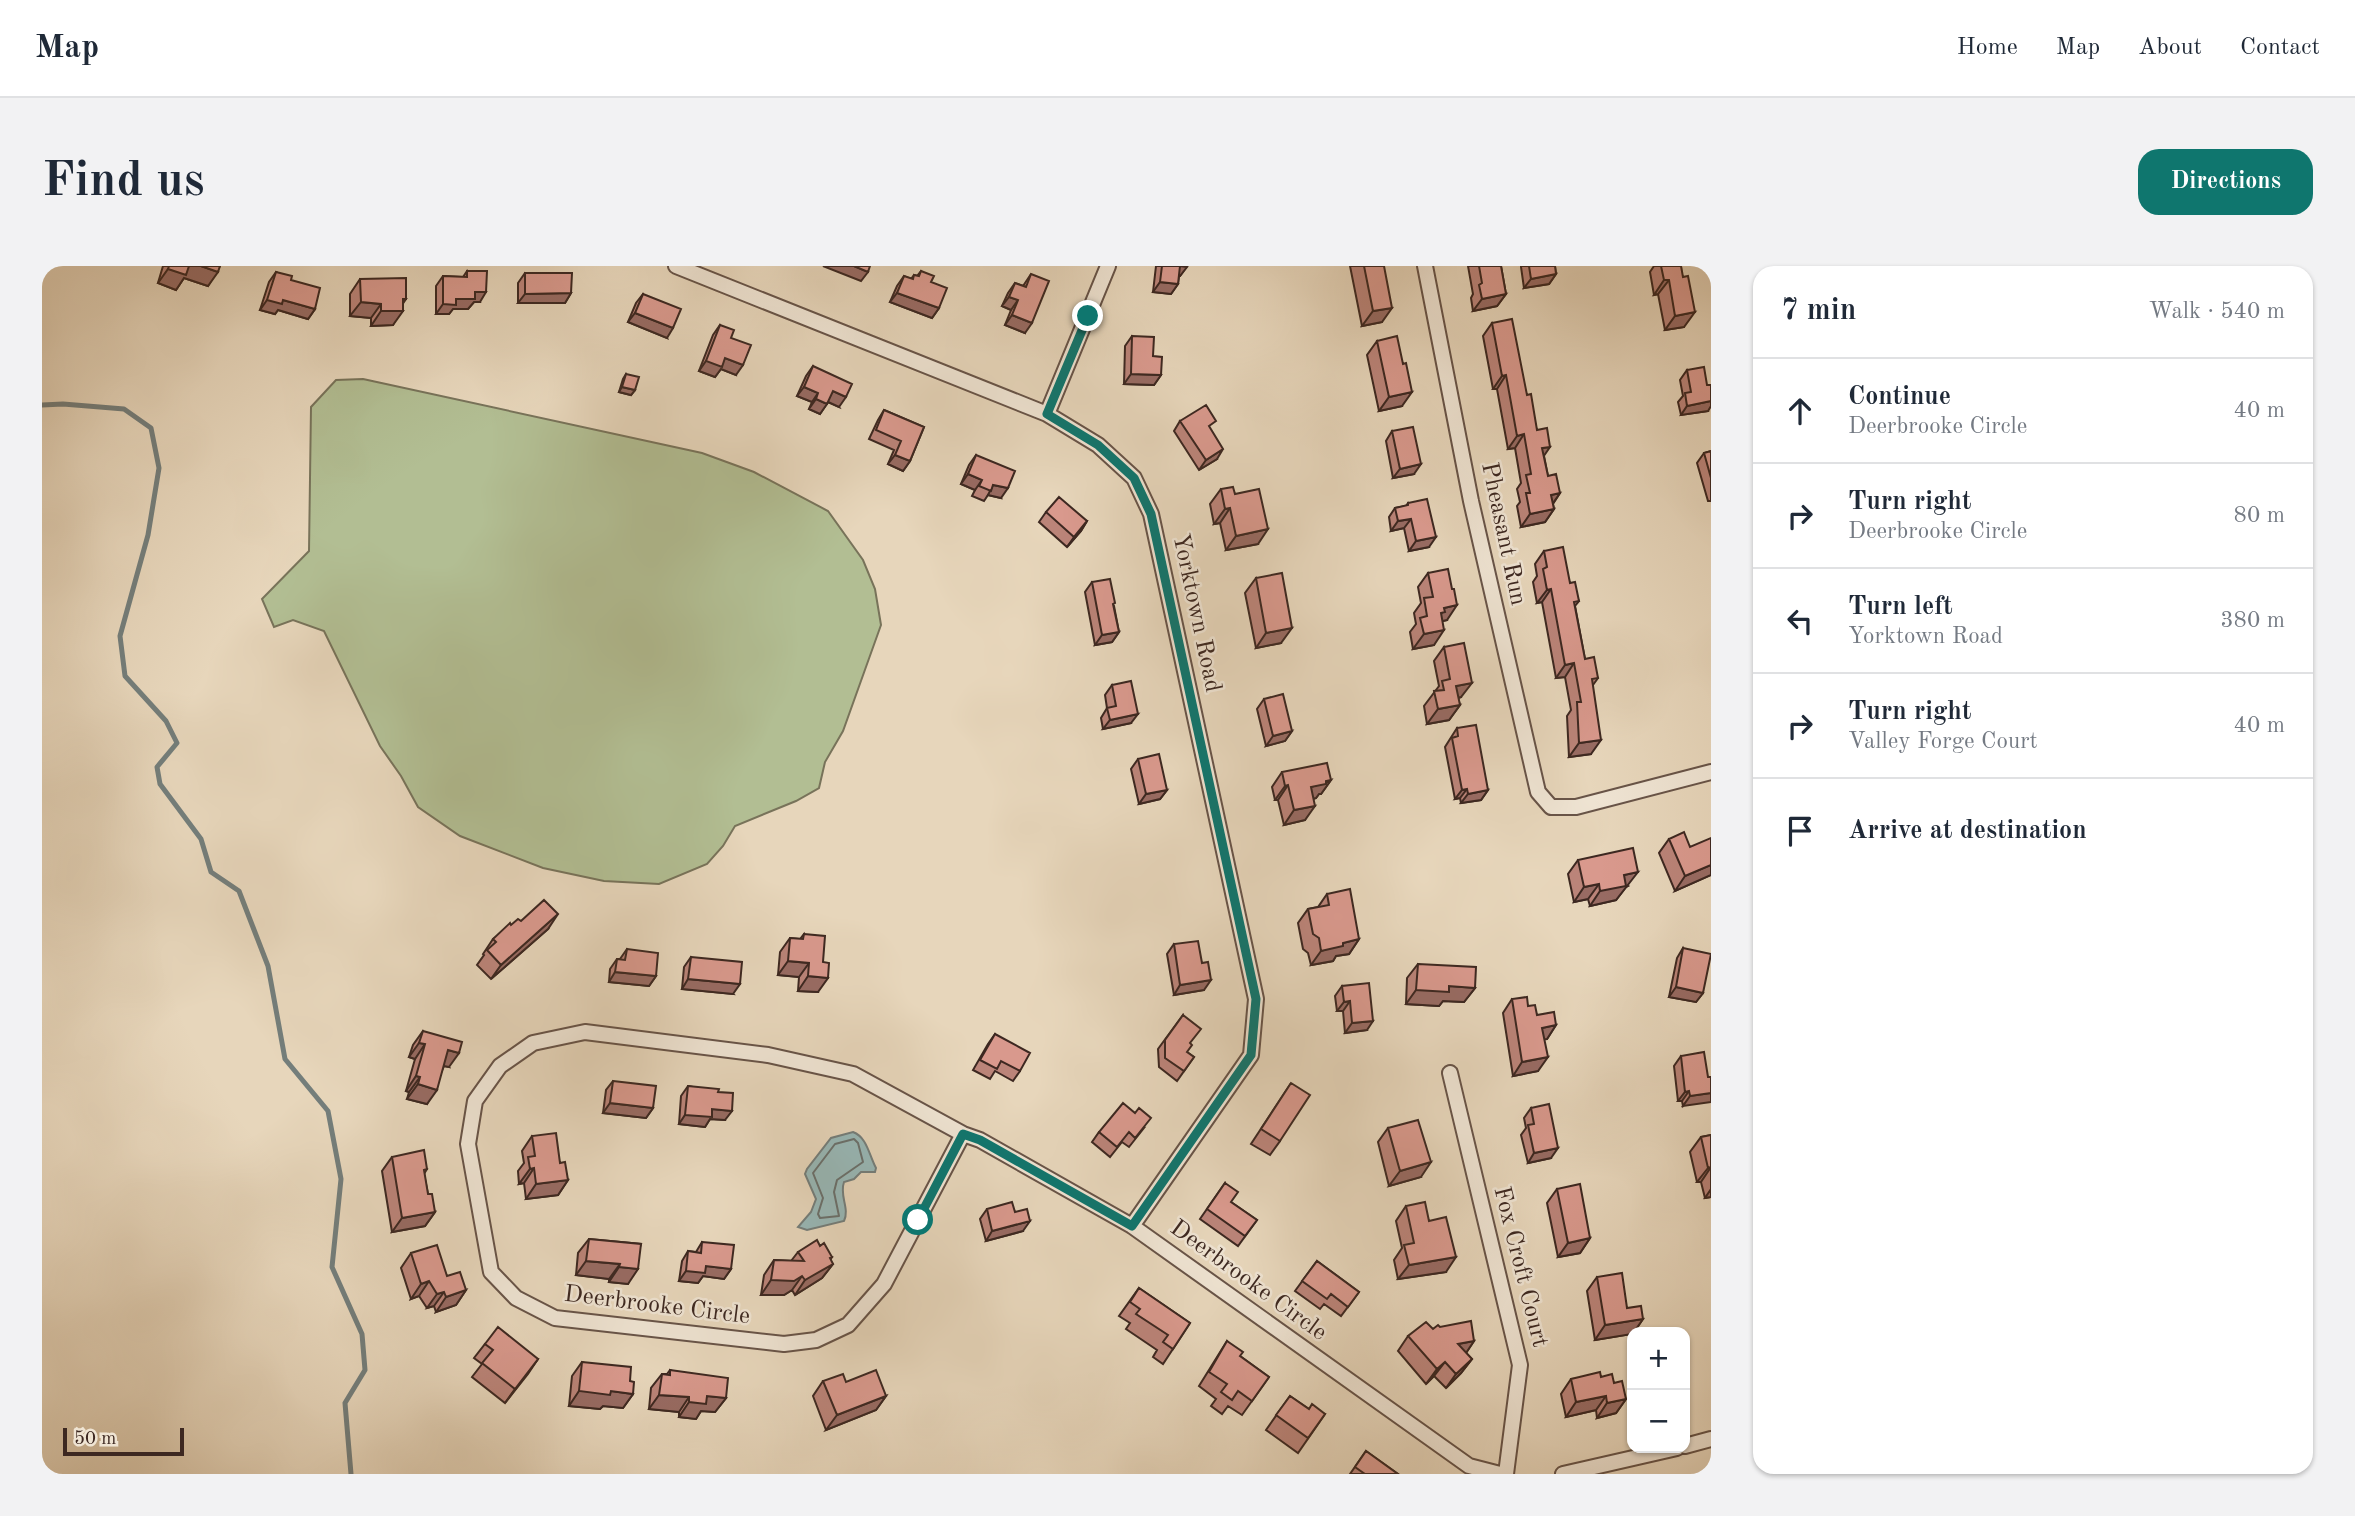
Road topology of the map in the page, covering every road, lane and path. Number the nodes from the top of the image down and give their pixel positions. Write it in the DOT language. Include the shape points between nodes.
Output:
graph roads {
  1 [pos="676,266"];
  2 [pos="1108,266"];
  3 [pos="1425,266"];
  4 [pos="1047,414"];
  5 [pos="1711,772"];
  6 [pos="1450,1073"];
  7 [pos="963,1134"];
  8 [pos="1132,1226"];
  9 [pos="1711,1439"];
  10 [pos="1690,1445"];
  11 [pos="1655,1453"];
  12 [pos="1500,1474"];
  13 [pos="1506,1474"];
  14 [pos="1563,1474"];
  1 -- 4 [label="street, Yorktown Road"];
  2 -- 4 [label="street"];
  3 -- 5 [label="street, Pheasant Run" via="1471,501 1538,792 1551,807 1576,807"];
  4 -- 8 [label="street, Yorktown Road" via="1098,445 1134,478 1151,514 1256,999 1251,1055"];
  6 -- 13 [label="street, Fox Croft Court" via="1520,1364"];
  7 -- 7 [label="street, Deerbrooke Circle" via="884,1284 848,1325 817,1340 784,1344 555,1318 516,1298 491,1272 468,1144 475,1101 500,1066 533,1043 584,1031 768,1055 853,1074"];
  7 -- 8 [label="street, Deerbrooke Circle"];
  8 -- 12 [label="street, Deerbrooke Circle" via="1469,1466"];
  9 -- 10 [label="street"];
  11 -- 14 [label="street"];
}
